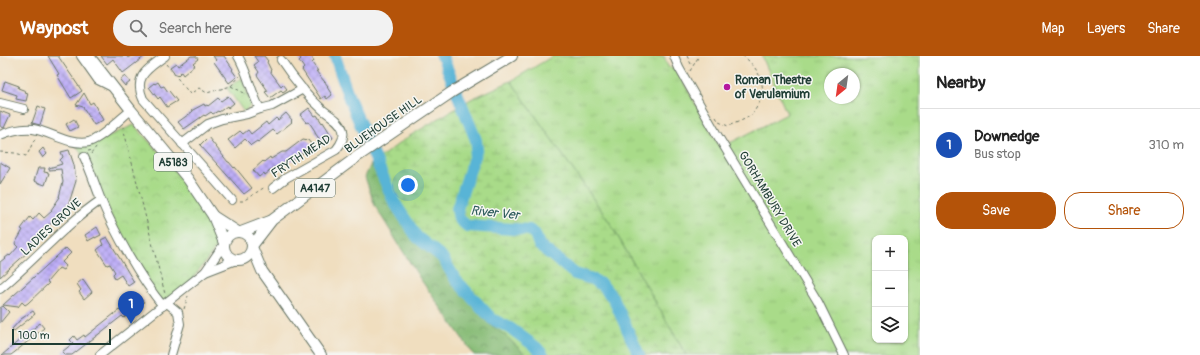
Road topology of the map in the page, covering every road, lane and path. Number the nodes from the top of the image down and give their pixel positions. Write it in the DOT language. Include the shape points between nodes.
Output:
graph roads {
  1 [pos="81,56"];
  2 [pos="89,56"];
  3 [pos="238,56"];
  4 [pos="512,56"];
  5 [pos="674,56"];
  6 [pos="687,56"];
  7 [pos="699,56"];
  8 [pos="743,56"];
  9 [pos="163,57"];
  10 [pos="286,64"];
  11 [pos="246,70"];
  12 [pos="231,86"];
  13 [pos="113,87"];
  14 [pos="303,89"];
  15 [pos="255,99"];
  16 [pos="0,103"];
  17 [pos="24,109"];
  18 [pos="260,109"];
  19 [pos="131,110"];
  20 [pos="715,116"];
  21 [pos="122,124"];
  22 [pos="0,135"];
  23 [pos="38,137"];
  24 [pos="182,144"];
  25 [pos="97,146"];
  26 [pos="94,150"];
  27 [pos="0,152"];
  28 [pos="88,160"];
  29 [pos="279,186"];
  30 [pos="101,200"];
  31 [pos="232,200"];
  32 [pos="213,216"];
  33 [pos="272,220"];
  34 [pos="239,232"];
  35 [pos="224,244"];
  36 [pos="252,246"];
  37 [pos="236,260"];
  38 [pos="262,271"];
  39 [pos="205,272"];
  40 [pos="186,287"];
  41 [pos="0,289"];
  42 [pos="165,304"];
  43 [pos="183,312"];
  44 [pos="100,355"];
  45 [pos="171,355"];
  46 [pos="321,355"];
  47 [pos="844,355"];
  1 -- 13 [label="street" via="98,80"];
  2 -- 13 [label="main road, A5183"];
  3 -- 11 [label="street"];
  4 -- 33 [label="main road, BLUEHOUSE HILL / A4147" via="455,90 382,139"];
  5 -- 47 [label="street, GORHAMBURY DRIVE" via="716,133 818,302"];
  6 -- 7 [label="path" via="692,67"];
  8 -- 20 [label="path" via="759,73 762,87 760,101 751,115 728,126 719,122"];
  9 -- 12 [label="path" via="175,78 190,94 199,88 207,93"];
  9 -- 24 [label="street" via="143,74 140,80 140,93"];
  10 -- 14 [label="street, FRYTH MEAD"];
  11 -- 12 [label="path"];
  11 -- 15 [label="street"];
  12 -- 15 [label="path"];
  13 -- 19 [label="main road, A5183"];
  14 -- 18 [label="street" via="272,106"];
  14 -- 29 [label="street, FRYTH MEAD" via="341,125 343,140 336,150"];
  15 -- 18 [label="street"];
  16 -- 17 [label="street"];
  18 -- 24 [label="street" via="208,124"];
  19 -- 22 [label="street" via="89,142 72,141 33,129 10,131"];
  19 -- 32 [label="main road, A5183" via="188,179"];
  21 -- 42 [label="path"];
  23 -- 27 [label="path" via="26,156"];
  24 -- 31 [label="street" via="218,189"];
  25 -- 26 [label="path"];
  26 -- 28 [label="path"];
  26 -- 28 [label="path"];
  28 -- 30 [label="street"];
  29 -- 31 [label="path" via="268,186 243,201"];
  30 -- 41 [label="street, LADIES GROVE" via="85,211"];
  30 -- 42 [label="street" via="152,292"];
  32 -- 34 [label="main road, A5183"];
  32 -- 35 [label="main road, A5183"];
  33 -- 34 [label="main road, BLUEHOUSE HILL / A4147"];
  33 -- 36 [label="main road, BLUEHOUSE HILL / A4147"];
  34 -- 35 [label="main road" via="229,235"];
  34 -- 36 [label="main road" via="249,237"];
  35 -- 37 [label="main road" via="226,253"];
  35 -- 39 [label="street"];
  36 -- 37 [label="main road" via="249,255 242,260"];
  36 -- 38 [label="main road"];
  37 -- 38 [label="main road"];
  37 -- 39 [label="street"];
  38 -- 46 [label="main road"];
  39 -- 40 [label="street"];
  40 -- 42 [label="street"];
  40 -- 43 [label="path" via="188,293"];
  42 -- 44 [label="street"];
  42 -- 45 [label="street" via="178,312 180,324"];
}
